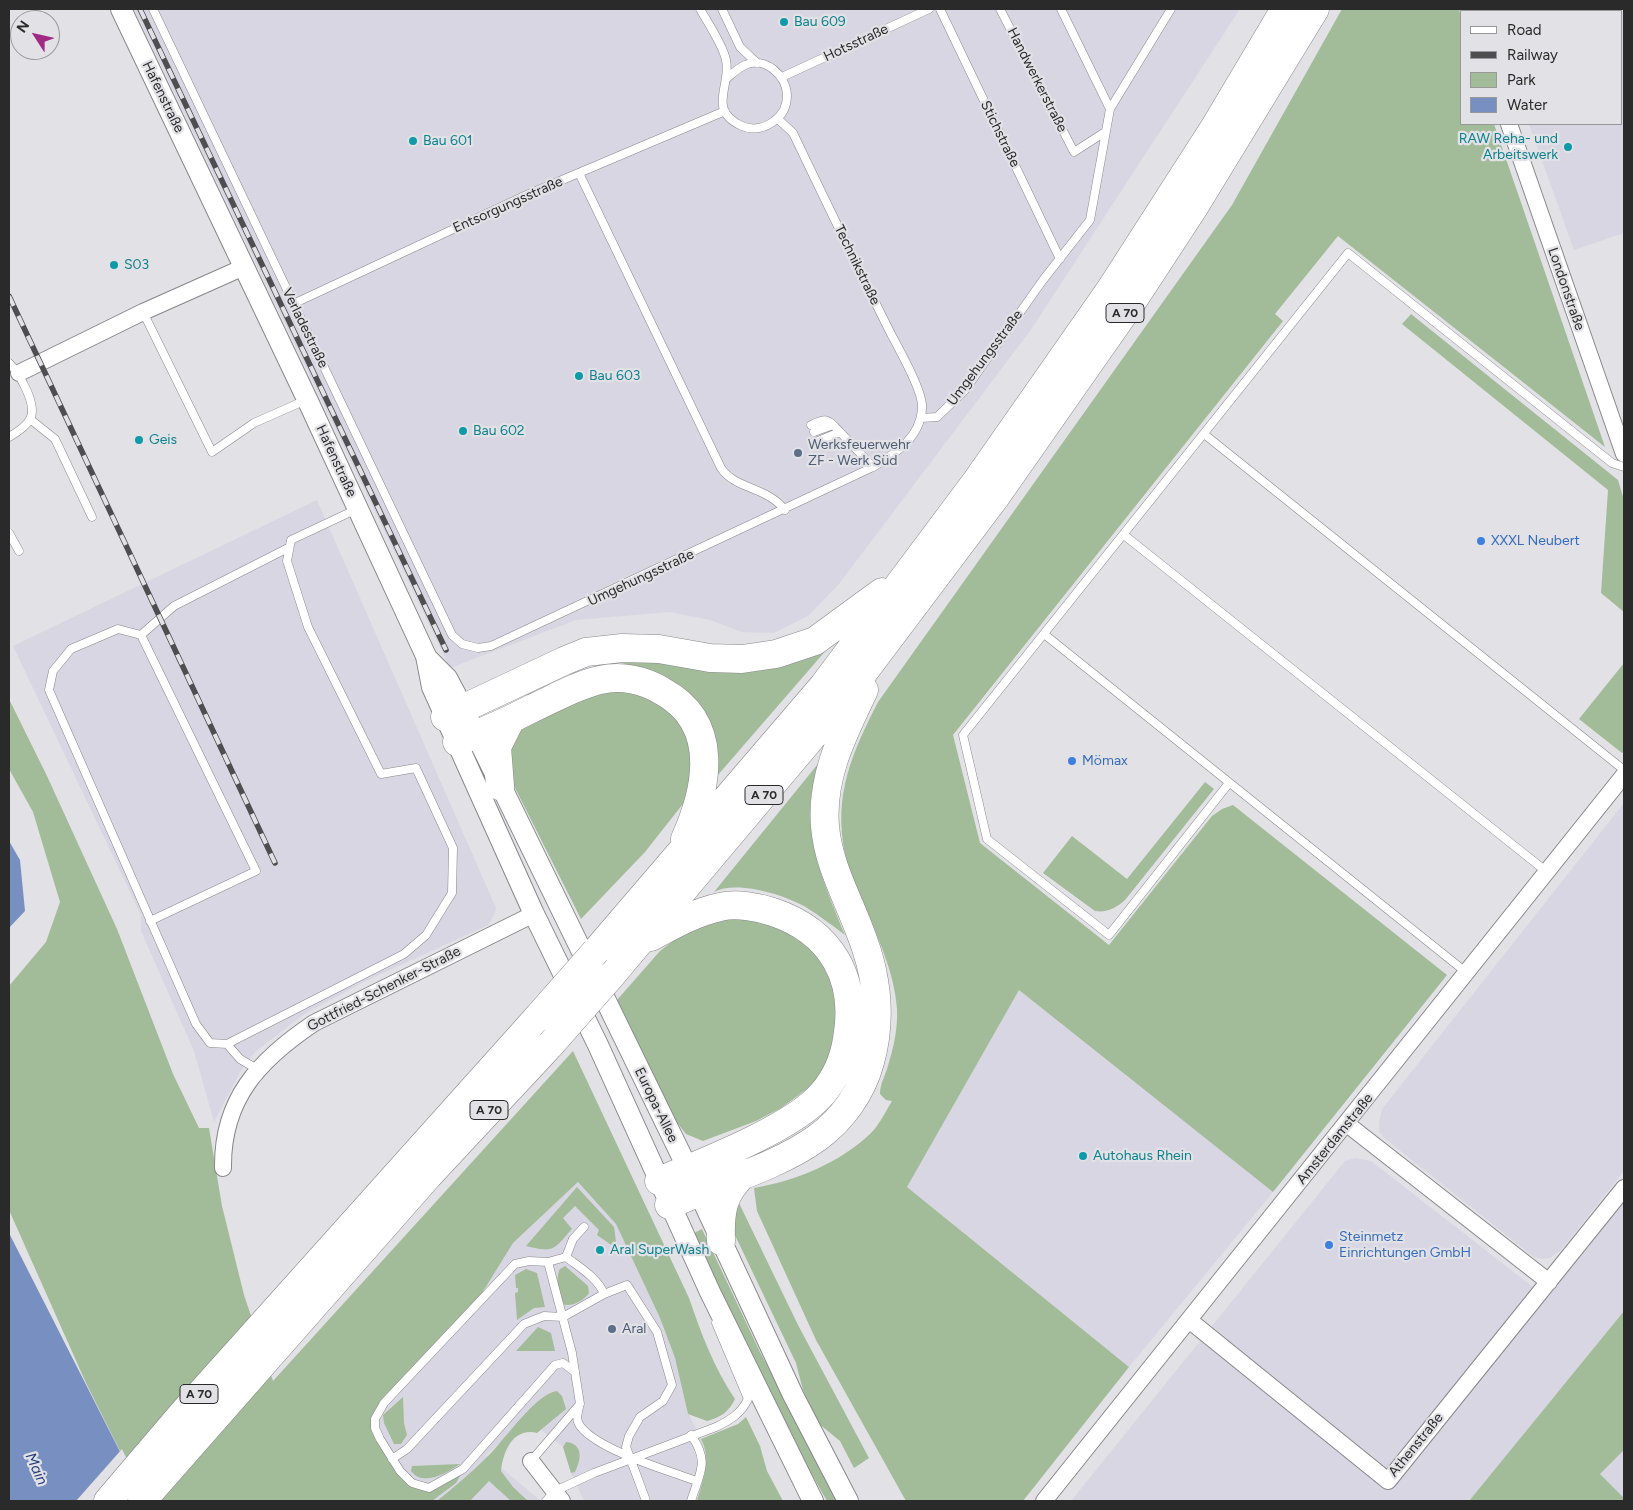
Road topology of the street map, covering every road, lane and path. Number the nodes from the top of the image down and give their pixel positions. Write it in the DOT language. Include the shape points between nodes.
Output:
graph roads {
  1 [pos="120,9"];
  2 [pos="153,9"];
  3 [pos="700,9"];
  4 [pos="722,9"];
  5 [pos="929,9"];
  6 [pos="940,9"];
  7 [pos="1000,9"];
  8 [pos="1061,9"];
  9 [pos="1171,9"];
  10 [pos="1285,9"];
  11 [pos="1315,9"];
  12 [pos="757,63"];
  13 [pos="782,77"];
  14 [pos="726,79"];
  15 [pos="1110,109"];
  16 [pos="725,111"];
  17 [pos="778,119"];
  18 [pos="1509,125"];
  19 [pos="1105,132"];
  20 [pos="579,173"];
  21 [pos="1060,259"];
  22 [pos="244,266"];
  23 [pos="294,304"];
  24 [pos="144,312"];
  25 [pos="14,368"];
  26 [pos="307,399"];
  27 [pos="921,418"];
  28 [pos="30,419"];
  29 [pos="812,429"];
  30 [pos="840,432"];
  31 [pos="1204,434"];
  32 [pos="9,437"];
  33 [pos="818,440"];
  34 [pos="1624,454"];
  35 [pos="873,467"];
  36 [pos="1624,467"];
  37 [pos="357,508"];
  38 [pos="785,510"];
  39 [pos="92,516"];
  40 [pos="9,533"];
  41 [pos="1124,535"];
  42 [pos="288,548"];
  43 [pos="19,551"];
  44 [pos="912,567"];
  45 [pos="1044,634"];
  46 [pos="142,635"];
  47 [pos="887,641"];
  48 [pos="462,644"];
  49 [pos="454,713"];
  50 [pos="511,719"];
  51 [pos="466,738"];
  52 [pos="1624,770"];
  53 [pos="1624,775"];
  54 [pos="1229,783"];
  55 [pos="500,786"];
  56 [pos="677,858"];
  57 [pos="1546,872"];
  58 [pos="534,914"];
  59 [pos="150,921"];
  60 [pos="637,946"];
  61 [pos="1467,972"];
  62 [pos="227,1044"];
  63 [pos="257,1069"];
  64 [pos="1347,1124"];
  65 [pos="223,1168"];
  66 [pos="745,1173"];
  67 [pos="659,1181"];
  68 [pos="693,1181"];
  69 [pos="1624,1188"];
  70 [pos="670,1205"];
  71 [pos="584,1227"];
  72 [pos="721,1241"];
  73 [pos="566,1257"];
  74 [pos="548,1262"];
  75 [pos="1548,1282"];
  76 [pos="710,1292"];
  77 [pos="604,1294"];
  78 [pos="303,1298"];
  79 [pos="563,1317"];
  80 [pos="1189,1320"];
  81 [pos="575,1372"];
  82 [pos="580,1404"];
  83 [pos="691,1435"];
  84 [pos="631,1458"];
  85 [pos="392,1459"];
  86 [pos="530,1461"];
  87 [pos="697,1481"];
  88 [pos="554,1498"];
  89 [pos="644,1498"];
  90 [pos="108,1501"];
  91 [pos="142,1501"];
  92 [pos="692,1501"];
  93 [pos="813,1501"];
  94 [pos="848,1501"];
  95 [pos="1044,1501"];
  1 -- 22 [label="street, Hafenstraße"];
  2 -- 23 [label="lane, Verladestraße"];
  3 -- 14 [label="lane" via="726,60"];
  4 -- 12 [label="lane" via="740,47"];
  5 -- 13 [label="lane, Hotsstraße"];
  6 -- 21 [label="lane, Stichstraße"];
  7 -- 19 [label="lane, Handwerkerstraße" via="1074,152"];
  8 -- 15 [label="lane"];
  9 -- 15 [label="lane, Umgehungsstraße"];
  10 -- 44 [label="highway, A 70" via="1110,290"];
  11 -- 47 [label="highway, A 70" via="1132,302 997,495"];
  12 -- 13 [label="lane" via="774,69"];
  12 -- 14 [label="lane" via="746,64"];
  13 -- 17 [label="lane" via="787,102"];
  14 -- 16 [label="lane" via="722,89"];
  15 -- 19 [label="lane, Umgehungsstraße"];
  16 -- 17 [label="lane" via="735,123 745,128 757,129"];
  16 -- 20 [label="lane, Entsorgungsstraße"];
  17 -- 27 [label="lane, Technikstraße" via="793,133 906,361 922,406"];
  18 -- 34 [label="street, Londonstraße"];
  19 -- 21 [label="lane, Umgehungsstraße" via="1090,220"];
  20 -- 23 [label="lane, Entsorgungsstraße"];
  20 -- 38 [label="lane" via="721,468 728,477 776,498"];
  21 -- 27 [label="lane, Umgehungsstraße" via="956,400 937,417"];
  22 -- 24 [label="street"];
  22 -- 26 [label="street, Hafenstraße"];
  23 -- 48 [label="lane, Verladestraße" via="452,635"];
  24 -- 25 [label="street"];
  24 -- 26 [label="lane" via="212,452 254,423"];
  25 -- 28 [label="lane" via="32,407"];
  26 -- 37 [label="street, Hafenstraße"];
  27 -- 35 [label="lane, Umgehungsstraße" via="907,443"];
  28 -- 32 [label="lane"];
  28 -- 39 [label="lane" via="55,439"];
  29 -- 30 [label="lane" via="824,419"];
  30 -- 33 [label="lane"];
  30 -- 35 [label="lane"];
  31 -- 36 [label="lane" via="1348,252 1612,463"];
  31 -- 41 [label="lane"];
  31 -- 52 [label="lane"];
  35 -- 38 [label="lane, Umgehungsstraße"];
  37 -- 42 [label="lane" via="291,540"];
  37 -- 49 [label="street, Hafenstraße" via="426,656 447,678"];
  38 -- 48 [label="lane, Umgehungsstraße" via="491,646 478,648"];
  40 -- 43 [label="lane"];
  41 -- 45 [label="lane"];
  41 -- 57 [label="lane"];
  42 -- 46 [label="lane" via="174,606"];
  42 -- 62 [label="lane" via="287,561 308,627 381,774 416,768 453,848 452,893 426,935 404,954"];
  44 -- 49 [label="highway" via="815,641 776,654 742,659 710,658 659,649 622,648 586,652"];
  44 -- 56 [label="highway, A 70" via="824,685"];
  45 -- 54 [label="lane"];
  45 -- 54 [label="lane" via="963,735 987,839 1109,935"];
  46 -- 59 [label="lane" via="118,628 71,649 53,671 49,690"];
  46 -- 59 [label="lane" via="256,871"];
  47 -- 60 [label="highway, A 70" via="839,706"];
  47 -- 66 [label="highway" via="833,757 825,794 827,844 876,984 878,1027 873,1051 859,1090 832,1126 799,1150"];
  49 -- 51 [label="street, Europa-Allee"];
  50 -- 51 [label="highway"];
  50 -- 55 [label="highway" via="497,747"];
  50 -- 56 [label="highway" via="601,680 633,679 650,684 682,704 702,737 706,761 695,817"];
  51 -- 55 [label="street, Europa-Allee"];
  51 -- 58 [label="street, Europa-Allee"];
  53 -- 57 [label="street, Amsterdamstraße"];
  54 -- 61 [label="lane"];
  55 -- 68 [label="street, Europa-Allee"];
  56 -- 78 [label="highway, A 70, bridge" via="537,1018"];
  57 -- 61 [label="street, Amsterdamstraße"];
  58 -- 63 [label="street, Gottfried-Schenker-Straße" via="314,1023 283,1044"];
  58 -- 67 [label="street, Europa-Allee"];
  59 -- 62 [label="lane" via="196,1024 210,1043"];
  60 -- 68 [label="highway" via="679,921 722,906 762,908 813,933 838,962 846,982 851,1007 846,1048 823,1093 813,1104"];
  60 -- 78 [label="highway, A 70, bridge" via="551,1044"];
  61 -- 64 [label="street, Amsterdamstraße"];
  62 -- 63 [label="lane" via="240,1059"];
  63 -- 65 [label="street, Gottfried-Schenker-Straße" via="230,1118 223,1148"];
  64 -- 75 [label="street"];
  64 -- 80 [label="street, Amsterdamstraße"];
  66 -- 68 [label="highway"];
  66 -- 72 [label="highway" via="734,1183 720,1215"];
  67 -- 68 [label="highway"];
  67 -- 70 [label="street, Europa-Allee"];
  68 -- 70 [label="highway"];
  68 -- 72 [label="street, Europa-Allee"];
  69 -- 75 [label="street, Athenstraße"];
  70 -- 76 [label="street, Europa-Allee"];
  71 -- 73 [label="lane" via="573,1239"];
  72 -- 94 [label="street, Europa-Allee" via="793,1396"];
  73 -- 74 [label="lane"];
  73 -- 77 [label="lane" via="586,1272"];
  74 -- 79 [label="lane"];
  74 -- 85 [label="lane" via="529,1260 515,1264 384,1403 375,1419 375,1428"];
  75 -- 80 [label="street, Athenstraße" via="1388,1481"];
  76 -- 83 [label="lane" via="719,1334 748,1399 730,1420"];
  76 -- 93 [label="street, Europa-Allee"];
  77 -- 79 [label="lane"];
  77 -- 84 [label="lane" via="627,1285 656,1332 672,1385 663,1401 634,1425 626,1447"];
  78 -- 90 [label="highway, A 70"];
  78 -- 91 [label="highway, A 70"];
  79 -- 81 [label="lane"];
  79 -- 85 [label="lane" via="544,1316 524,1324 407,1449"];
  80 -- 95 [label="street, Amsterdamstraße"];
  81 -- 82 [label="lane"];
  81 -- 85 [label="lane" via="563,1363 555,1365 463,1469 429,1488 412,1483"];
  82 -- 84 [label="lane" via="577,1417 583,1429"];
  82 -- 86 [label="lane"];
  83 -- 84 [label="lane"];
  83 -- 87 [label="lane" via="702,1452"];
  84 -- 87 [label="lane"];
  84 -- 88 [label="lane"];
  84 -- 89 [label="lane"];
  86 -- 88 [label="street"];
  87 -- 92 [label="lane"];
}
